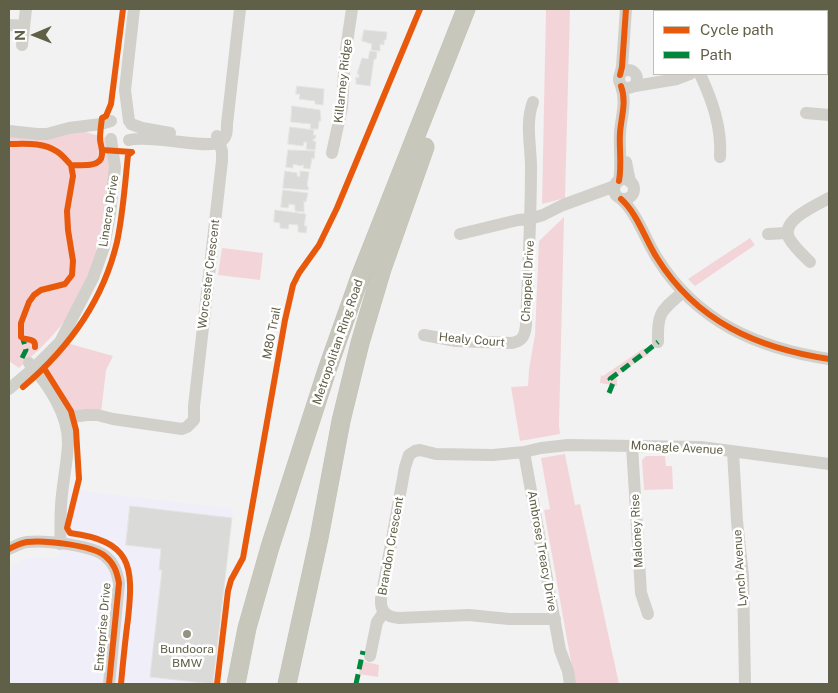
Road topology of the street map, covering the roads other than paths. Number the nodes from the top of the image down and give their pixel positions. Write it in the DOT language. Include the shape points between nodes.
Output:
graph roads {
  1 [pos="26,9"];
  2 [pos="134,9"];
  3 [pos="240,9"];
  4 [pos="352,9"];
  5 [pos="466,9"];
  6 [pos="479,9"];
  7 [pos="626,9"];
  8 [pos="9,25"];
  9 [pos="24,26"];
  10 [pos="22,45"];
  11 [pos="687,75"];
  12 [pos="700,75"];
  13 [pos="629,80"];
  14 [pos="125,90"];
  15 [pos="532,102"];
  16 [pos="806,113"];
  17 [pos="829,115"];
  18 [pos="112,120"];
  19 [pos="130,122"];
  20 [pos="83,127"];
  21 [pos="9,131"];
  22 [pos="110,139"];
  23 [pos="218,139"];
  24 [pos="128,141"];
  25 [pos="332,153"];
  26 [pos="720,157"];
  27 [pos="116,167"];
  28 [pos="622,190"];
  29 [pos="829,198"];
  30 [pos="530,214"];
  31 [pos="787,233"];
  32 [pos="460,234"];
  33 [pos="768,234"];
  34 [pos="810,262"];
  35 [pos="683,292"];
  36 [pos="424,335"];
  37 [pos="520,341"];
  38 [pos="657,342"];
  39 [pos="829,358"];
  40 [pos="29,368"];
  41 [pos="9,379"];
  42 [pos="9,388"];
  43 [pos="65,422"];
  44 [pos="632,446"];
  45 [pos="524,452"];
  46 [pos="733,452"];
  47 [pos="829,464"];
  48 [pos="56,544"];
  49 [pos="9,549"];
  50 [pos="384,612"];
  51 [pos="648,614"];
  52 [pos="555,619"];
  53 [pos="300,624"];
  54 [pos="560,650"];
  55 [pos="370,656"];
  56 [pos="109,684"];
  57 [pos="236,684"];
  58 [pos="286,684"];
  59 [pos="296,684"];
  60 [pos="564,684"];
  61 [pos="570,684"];
  62 [pos="745,684"];
  1 -- 9 [label="street"];
  2 -- 14 [label="street"];
  3 -- 23 [label="street" via="227,124"];
  4 -- 25 [label="street, Killarney Ridge" via="342,107"];
  5 -- 57 [label="highway, Metropolitan Ring Road" via="327,370 270,546 247,628"];
  6 -- 53 [label="highway, Metropolitan Ring Road" via="406,196 368,314"];
  7 -- 13 [label="street" via="622,67"];
  8 -- 9 [label="street"];
  9 -- 10 [label="street"];
  11 -- 13 [label="street" via="670,80"];
  12 -- 26 [label="street" via="720,130"];
  13 -- 28 [label="street" via="620,133"];
  14 -- 18 [label="street"];
  14 -- 19 [label="street"];
  15 -- 30 [label="street, Chappell Drive" via="529,121"];
  16 -- 17 [label="street"];
  18 -- 19 [label="street" via="119,118"];
  18 -- 20 [label="street"];
  18 -- 22 [label="street" via="107,131"];
  19 -- 23 [label="street" via="162,132"];
  19 -- 24 [label="street" via="133,130"];
  20 -- 21 [label="street" via="37,134"];
  20 -- 22 [label="street"];
  22 -- 24 [label="street" via="116,143"];
  22 -- 27 [label="street, Linacre Drive"];
  23 -- 24 [label="street" via="208,144 140,138"];
  23 -- 43 [label="street, Worcester Crescent" via="222,167 194,406 187,421 170,426 113,419"];
  24 -- 27 [label="street, Linacre Drive"];
  27 -- 40 [label="street, Linacre Drive" via="104,247 93,278 60,342"];
  28 -- 30 [label="street"];
  28 -- 35 [label="street" via="667,273"];
  29 -- 31 [label="street" via="794,219"];
  30 -- 32 [label="street"];
  30 -- 37 [label="street, Chappell Drive" via="526,325"];
  31 -- 33 [label="street"];
  31 -- 34 [label="street"];
  35 -- 38 [label="street" via="660,315"];
  35 -- 39 [label="street" via="714,318 750,338 790,352"];
  36 -- 37 [label="street, Healy Court" via="456,341"];
  40 -- 41 [label="street, Linacre Drive"];
  40 -- 42 [label="street, Linacre Drive"];
  40 -- 43 [label="street" via="43,380 58,403"];
  43 -- 48 [label="street" via="67,451"];
  44 -- 45 [label="street, Monagle Avenue" via="568,444"];
  44 -- 46 [label="street, Monagle Avenue" via="701,447"];
  44 -- 51 [label="street, Maloney Rise" via="641,593"];
  45 -- 50 [label="street, Brandon Crescent" via="440,454 420,450 409,455 381,599"];
  45 -- 52 [label="street, Ambrose Treacy Drive"];
  46 -- 47 [label="street, Monagle Avenue"];
  46 -- 62 [label="street, Lynch Avenue" via="743,576"];
  48 -- 49 [label="street, Enterprise Drive" via="25,543"];
  48 -- 56 [label="street, Enterprise Drive" via="95,550 110,560 116,570 119,591"];
  50 -- 52 [label="street, Brandon Crescent" via="399,618 469,615"];
  50 -- 55 [label="street" via="377,622"];
  52 -- 54 [label="street, Ambrose Treacy Drive"];
  53 -- 58 [label="highway, Metropolitan Ring Road"];
  53 -- 59 [label="highway"];
  54 -- 60 [label="street, Ambrose Treacy Drive"];
  54 -- 61 [label="street, Ambrose Treacy Drive"];
}
